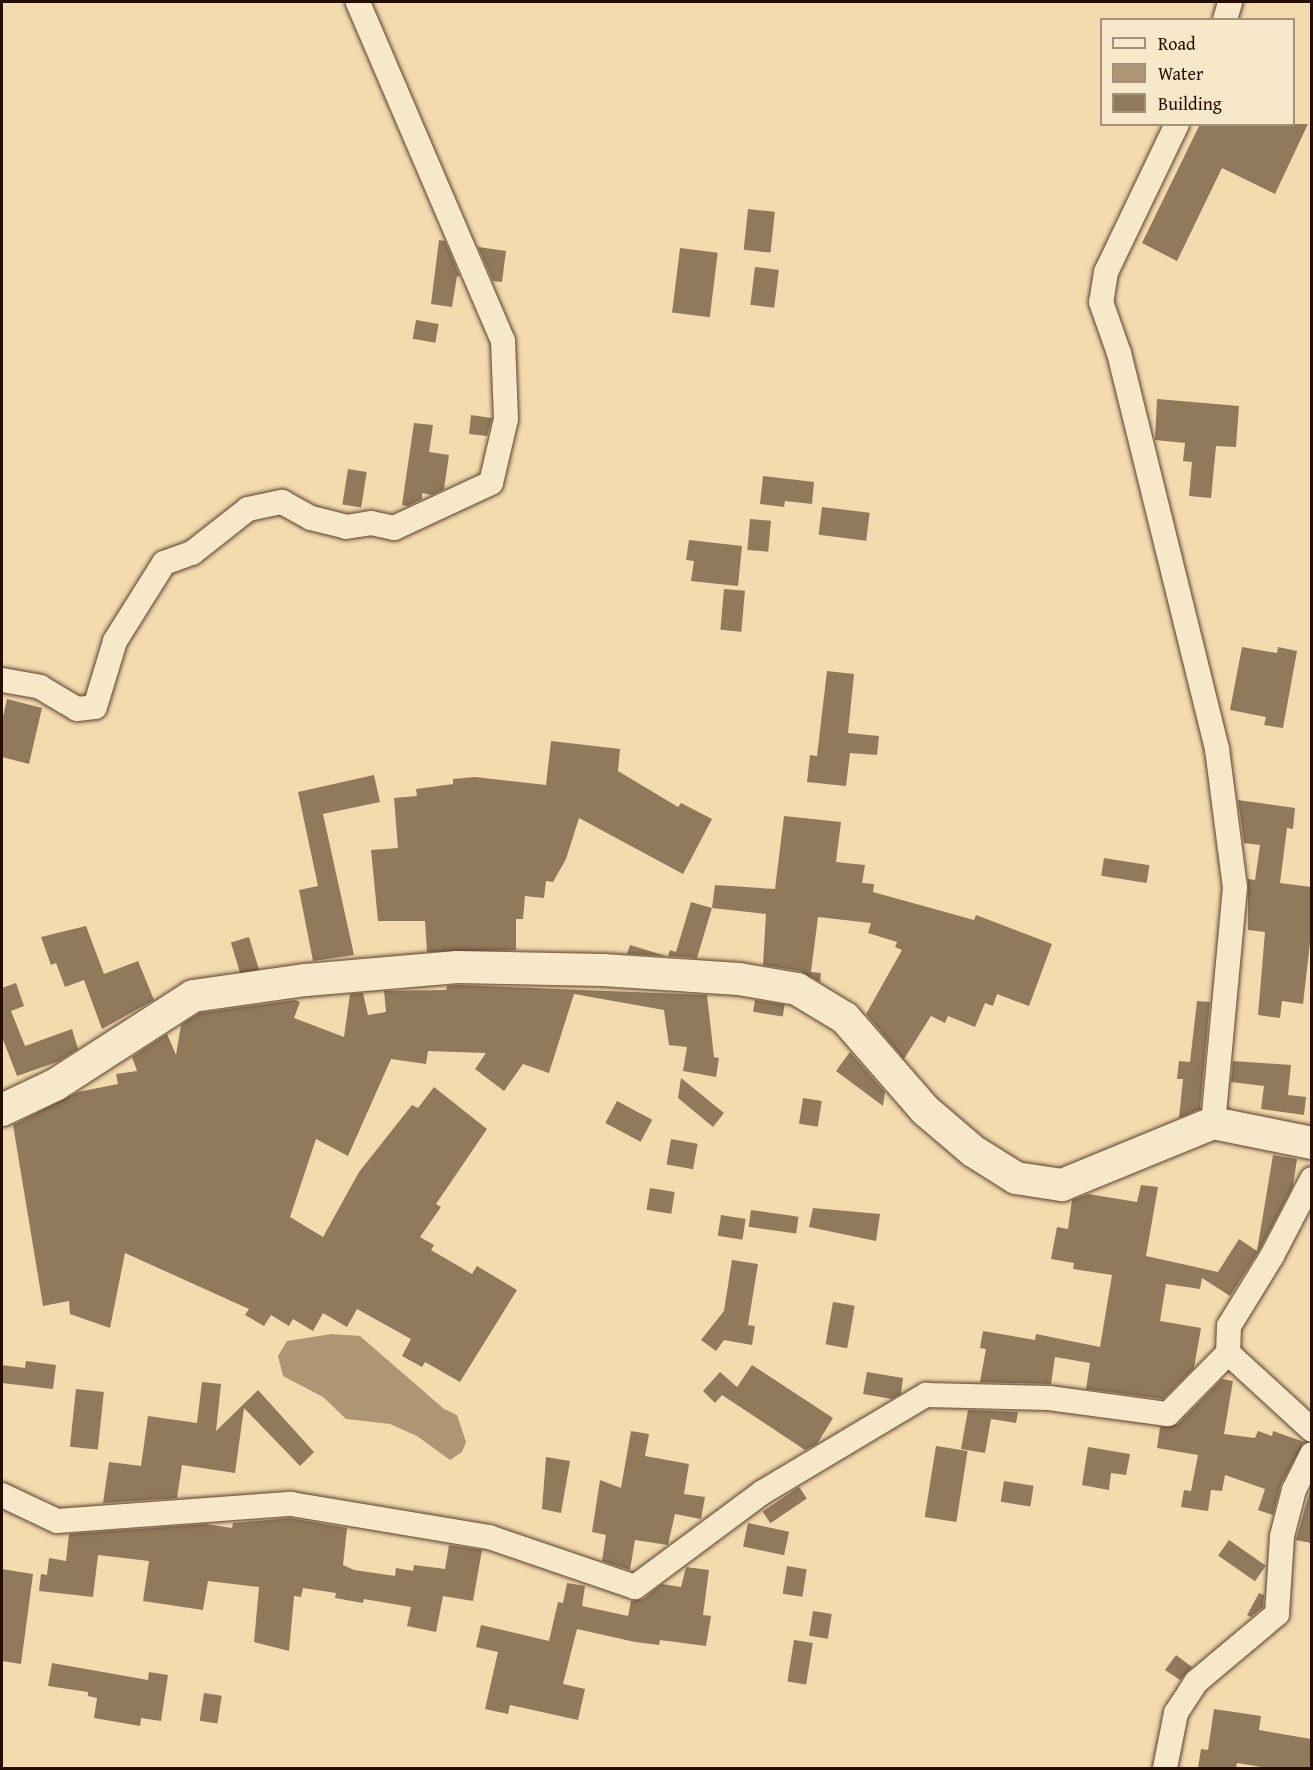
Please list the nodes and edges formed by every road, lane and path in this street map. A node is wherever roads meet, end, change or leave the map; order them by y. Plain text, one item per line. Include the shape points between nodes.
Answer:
1 (358, 2) edge
2 (1230, 2) edge
3 (1226, 18) edge
4 (1176, 126) edge
5 (2, 681) edge
6 (2, 1110) edge
7 (1213, 1124) junction
8 (1311, 1143) edge
9 (1311, 1179) edge
10 (1228, 1353) junction
11 (1311, 1430) edge
12 (1311, 1454) edge
13 (2, 1495) edge
14 (1165, 1768) edge

1 - 5 street via 503,341 506,420 491,483 394,528 371,523 346,527 311,518 282,502 248,509 192,553 164,563 115,640 95,707 76,709 40,687
2 - 3 street
4 - 7 street via 1106,272 1101,302 1125,376 1217,749 1235,887
6 - 7 street via 55,1085 193,996 306,980 457,967 603,970 739,980 796,989 845,1018 925,1110 973,1151 1016,1178 1062,1185
7 - 8 street
9 - 10 street via 1272,1256 1228,1326
10 - 11 street
10 - 13 street via 1168,1414 1049,1398 926,1395 763,1492 635,1587 489,1537 291,1504 57,1521
12 - 14 street via 1294,1490 1282,1536 1277,1614 1196,1682 1176,1713

